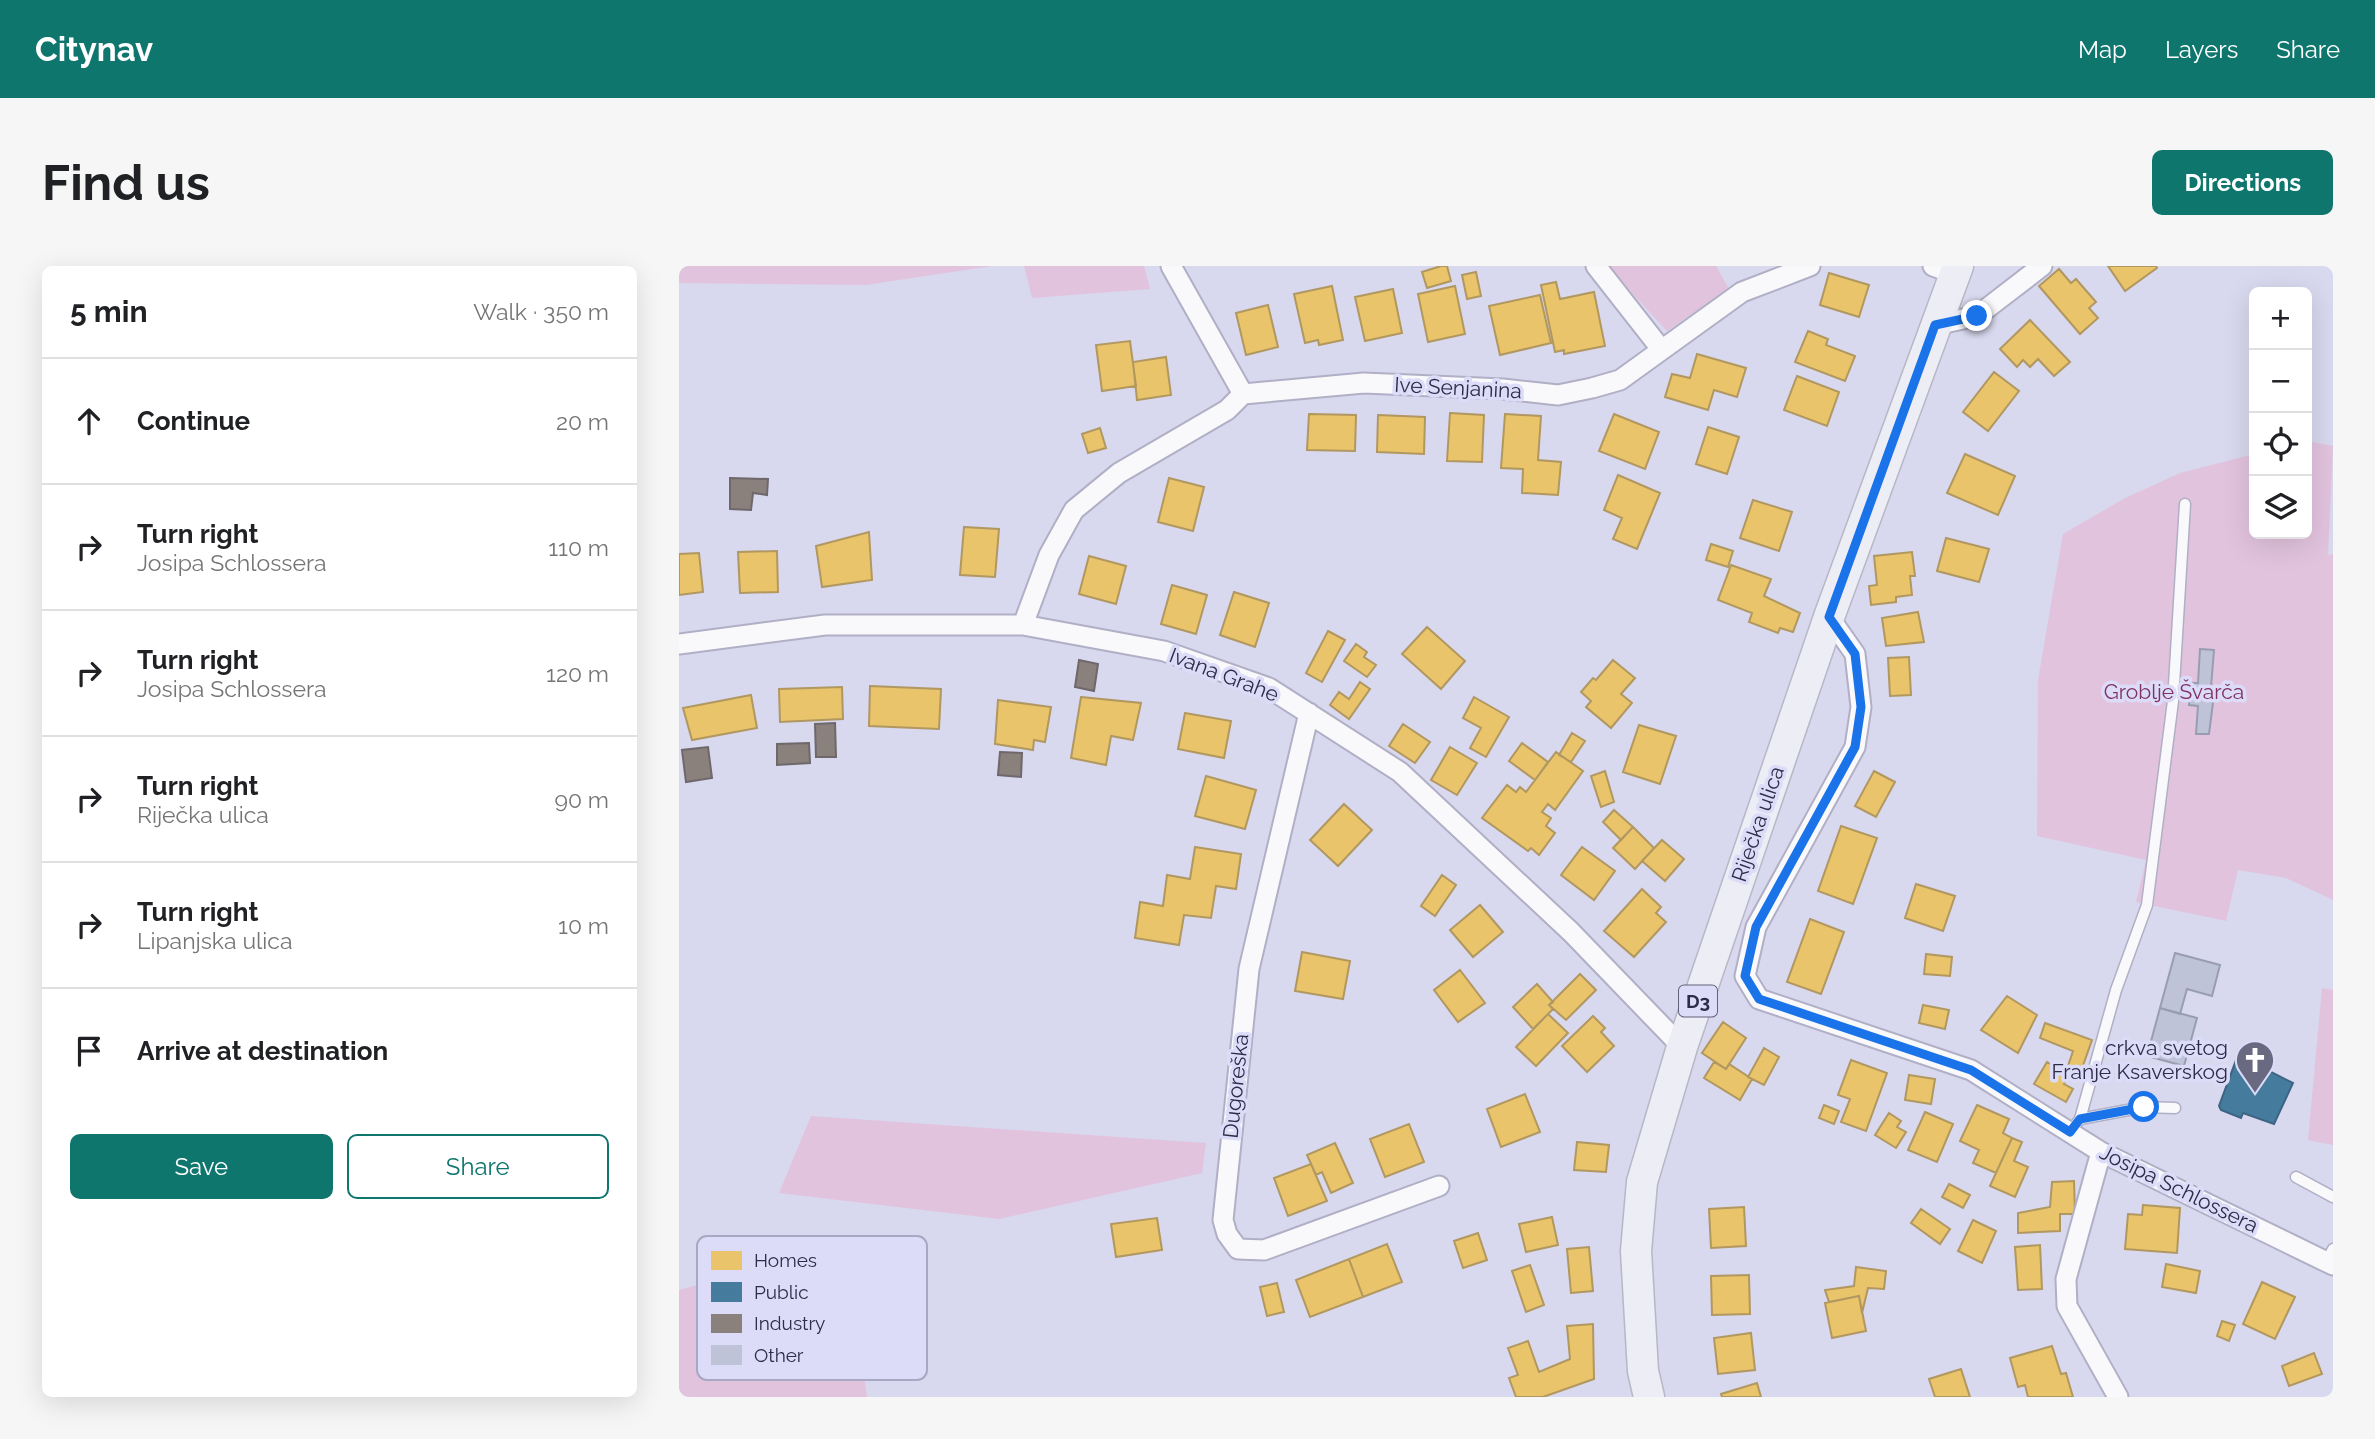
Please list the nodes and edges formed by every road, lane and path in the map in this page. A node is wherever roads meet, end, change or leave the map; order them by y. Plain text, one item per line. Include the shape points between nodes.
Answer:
1 (1171, 266) edge
2 (1596, 266) edge
3 (1810, 266) edge
4 (2042, 266) edge
5 (1949, 269) edge
6 (1935, 325) junction
7 (1661, 349) junction
8 (1243, 394) junction
9 (2185, 504) dead end
10 (1829, 617) junction
11 (1023, 625) junction
12 (679, 644) edge
13 (1308, 713) junction
14 (1682, 1047) junction
15 (2175, 1108) dead end
16 (2075, 1126) junction
17 (2101, 1152) junction
18 (2296, 1177) dead end
19 (1439, 1186) dead end
20 (2333, 1197) edge
21 (2331, 1259) edge
22 (1649, 1397) edge
23 (2118, 1397) edge

1 - 8 street
2 - 7 street
3 - 7 street, Ive Senjanina via 1742,292
4 - 6 street via 1977,316
5 - 6 main road, Riječka ulica / D3
6 - 10 main road, Riječka ulica / D3
7 - 8 street, Ive Senjanina via 1621,380 1557,395 1364,383
8 - 11 street via 1227,410 1119,473 1074,510 1049,555
9 - 16 lane via 2173,701 2147,905
10 - 14 main road, Riječka ulica / D3
10 - 16 street, Josipa Schlossera via 1855,654 1861,707 1855,747 1756,927 1745,976 1759,999 1971,1070
11 - 12 street, Ivana Grahe via 825,625
11 - 13 street, Ivana Grahe via 1164,651 1269,688
13 - 14 street, Ivana Grahe via 1400,772 1571,932
13 - 19 street, Dugoreška via 1249,969 1223,1220 1238,1249 1264,1250
14 - 22 main road, Riječka ulica / D3 via 1642,1182 1636,1251 1643,1371
15 - 16 lane via 2144,1107
16 - 17 street, Josipa Schlossera
17 - 21 street, Josipa Schlossera
17 - 23 street via 2066,1279 2067,1306
18 - 20 lane

